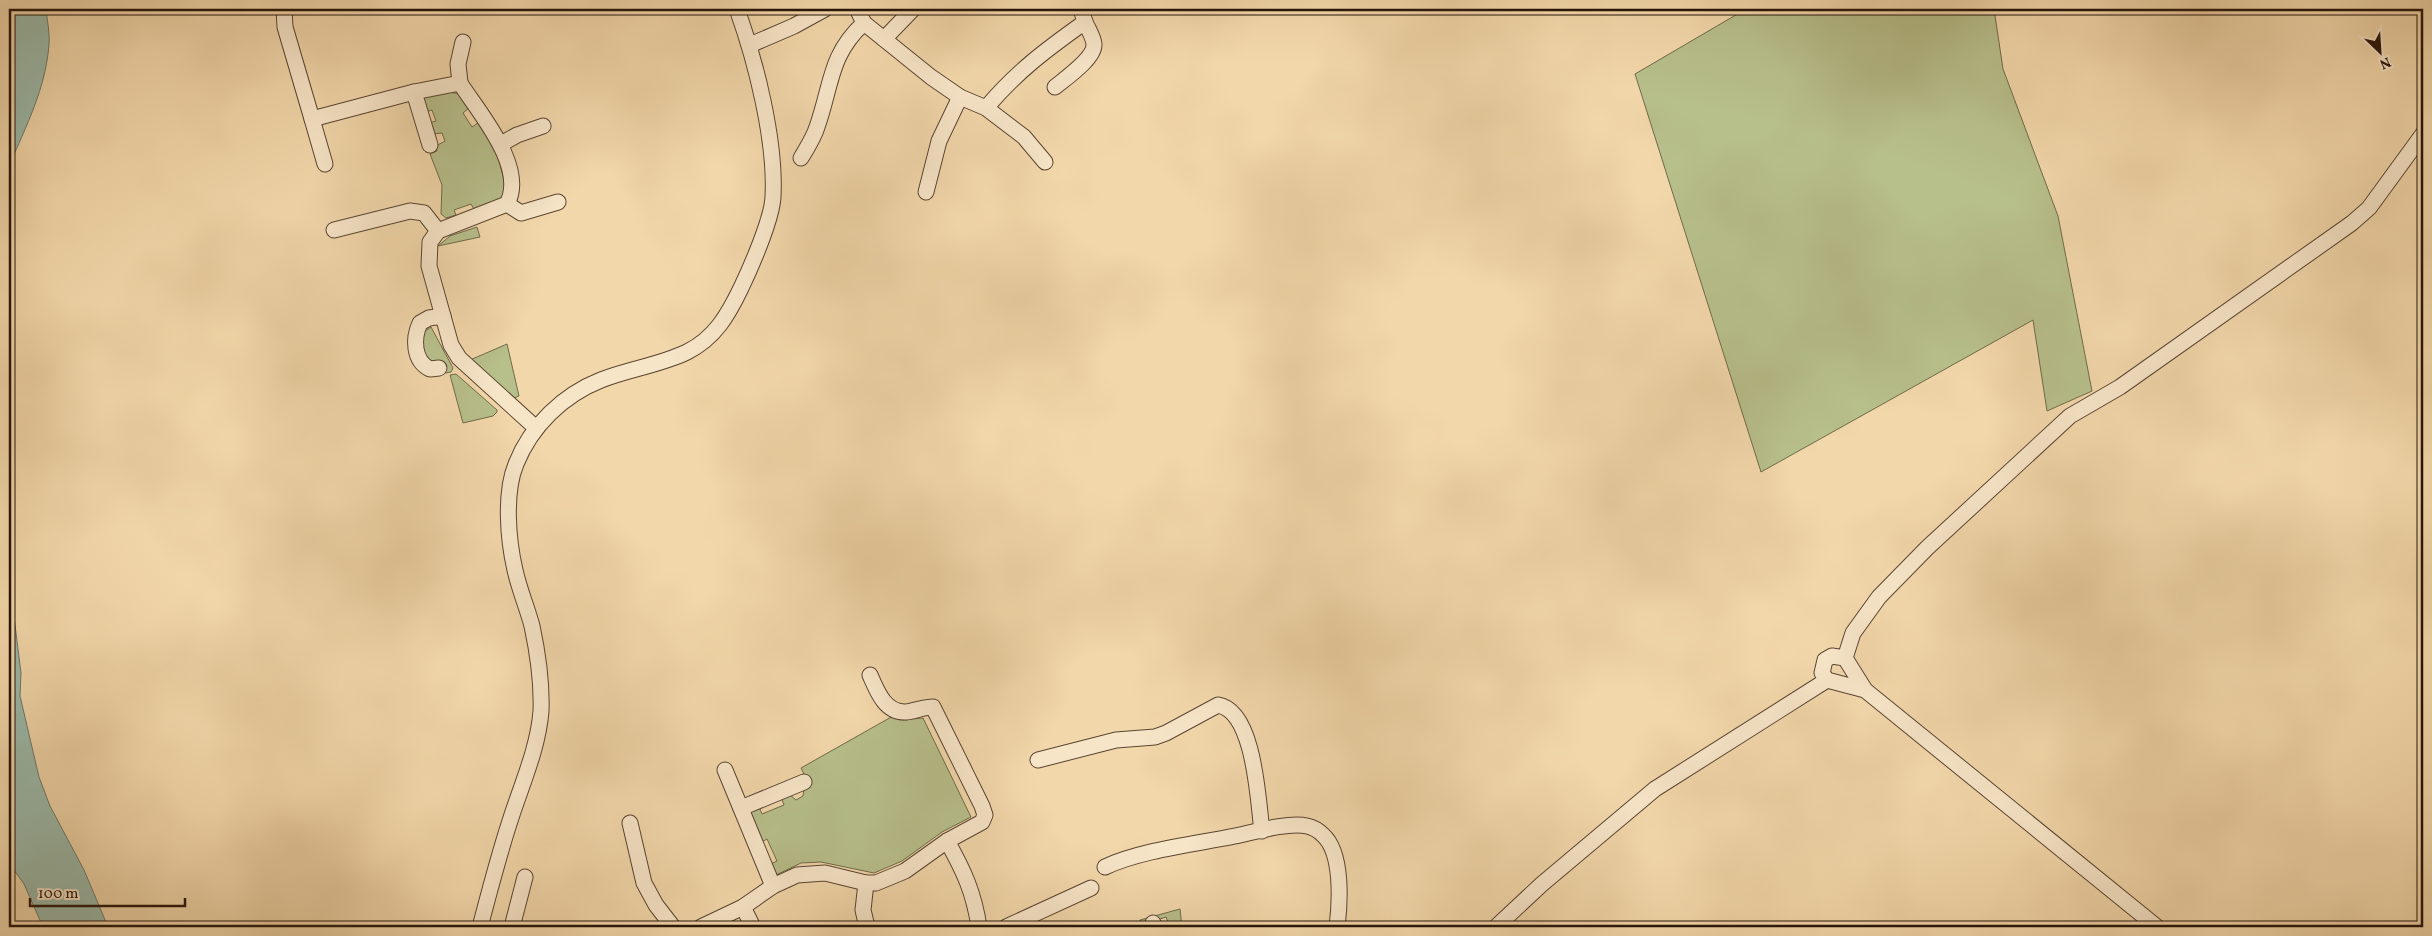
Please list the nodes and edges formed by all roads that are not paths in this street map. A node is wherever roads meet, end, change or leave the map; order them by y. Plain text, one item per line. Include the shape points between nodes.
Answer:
1 (284, 9) edge
2 (737, 9) edge
3 (825, 9) edge
4 (857, 9) edge
5 (913, 9) edge
6 (1083, 15) edge
7 (864, 22) junction
8 (884, 39) junction
9 (463, 42) dead end
10 (750, 45) junction
11 (460, 83) junction
12 (1055, 87) dead end
13 (414, 92) junction
14 (960, 97) junction
15 (986, 108) junction
16 (312, 119) junction
17 (543, 126) dead end
18 (2423, 134) edge
19 (501, 144) junction
20 (430, 145) dead end
21 (801, 158) dead end
22 (1045, 162) dead end
23 (325, 164) dead end
24 (926, 192) dead end
25 (558, 202) dead end
26 (507, 204) junction
27 (334, 230) dead end
28 (438, 231) junction
29 (443, 316) junction
30 (439, 368) dead end
31 (536, 428) junction
32 (1847, 662) junction
33 (870, 675) dead end
34 (1834, 682) junction
35 (1865, 690) junction
36 (1038, 760) dead end
37 (725, 770) dead end
38 (804, 782) dead end
39 (741, 808) junction
40 (630, 823) dead end
41 (1262, 831) junction
42 (946, 841) junction
43 (1105, 867) dead end
44 (525, 877) dead end
45 (866, 883) junction
46 (773, 886) junction
47 (1091, 888) dead end
48 (743, 907) junction
49 (480, 927) edge
50 (512, 927) edge
51 (673, 927) edge
52 (701, 927) edge
53 (753, 927) edge
54 (867, 927) edge
55 (979, 927) edge
56 (1006, 927) edge
57 (1337, 927) edge
58 (1496, 927) edge
59 (2157, 927) edge

1 - 16 street via 285,27
2 - 10 street
3 - 10 street
4 - 7 street
5 - 8 street
6 - 12 street via 1094,45 1092,51 1083,64
6 - 15 street via 1009,80
7 - 8 street
7 - 21 street via 841,49 817,128
8 - 14 street
9 - 11 street via 458,64
10 - 31 street via 772,151 773,200 759,243 727,316 701,344 582,389
11 - 13 street
11 - 19 street
13 - 16 street
13 - 20 street
14 - 15 street
14 - 24 street via 940,141
15 - 22 street via 1024,136
16 - 23 street
17 - 19 street
18 - 32 street via 2368,208 2352,223 2120,386 2070,416 2038,443 1879,597 1853,633
19 - 26 street via 510,166 512,187
25 - 26 street via 521,213
26 - 28 street
27 - 28 street via 410,211 424,213
28 - 29 street via 430,242 429,266
29 - 30 street via 429,318 420,324 415,340 421,363 430,369
29 - 31 street via 451,345 459,358
31 - 49 street via 515,465 508,511 514,570 532,626 540,673 539,725
32 - 34 street via 1847,678
32 - 34 street via 1832,656 1825,660 1822,673
32 - 35 street
33 - 42 street via 881,699 895,711 908,712 933,706 982,806 985,815 982,822
34 - 35 street
34 - 58 street via 1655,789
35 - 59 street
36 - 41 street via 1116,740 1155,737 1218,705 1224,706 1241,725 1249,743
37 - 39 street
38 - 39 street
39 - 46 street
40 - 51 street via 644,883
41 - 43 street via 1131,858
41 - 57 street via 1306,826 1325,836 1338,869
42 - 45 street via 905,871 876,883
42 - 55 street via 966,875
44 - 50 street
45 - 46 street via 824,872 797,875
45 - 54 street via 863,910
46 - 48 street
47 - 56 street
48 - 52 street
48 - 53 street

